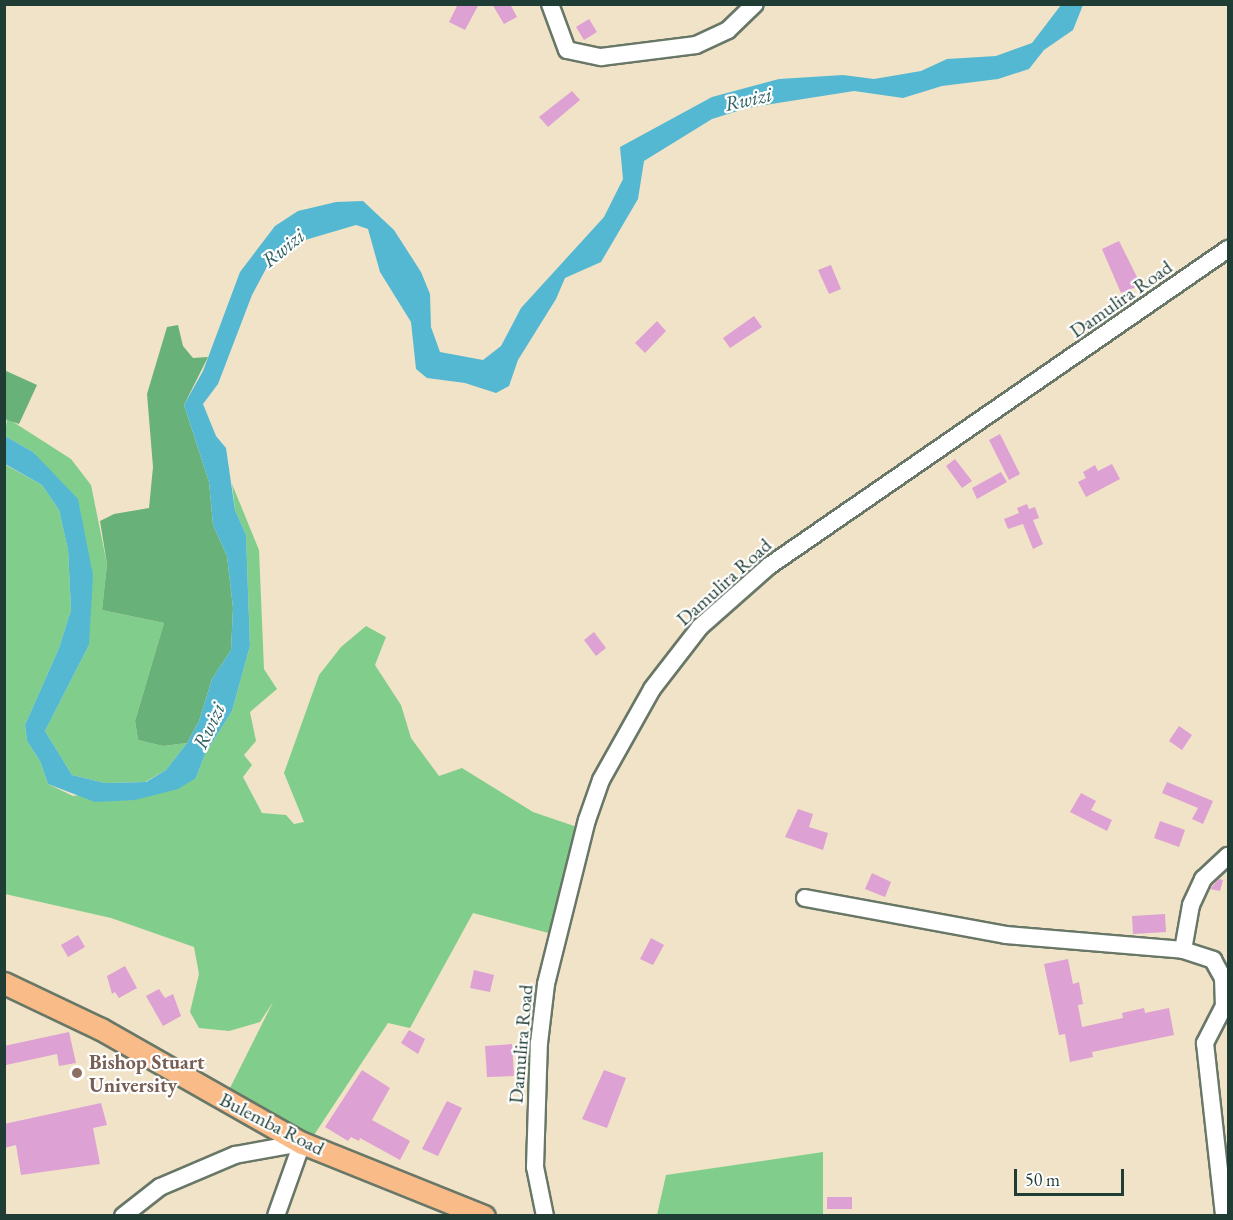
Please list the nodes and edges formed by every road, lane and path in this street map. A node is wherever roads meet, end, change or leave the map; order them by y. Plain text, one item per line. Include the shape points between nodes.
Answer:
1 (550, 4) edge
2 (755, 4) edge
3 (1228, 249) edge
4 (1228, 856) edge
5 (806, 898) dead end
6 (1183, 950) junction
7 (4, 983) edge
8 (302, 1143) junction
9 (123, 1215) edge
10 (276, 1215) edge
11 (484, 1215) edge
12 (545, 1215) edge
13 (1224, 1215) edge

1 - 2 street via 567,50 601,57 696,45 728,30
3 - 12 street, Damulira Road via 769,566 700,627 652,689 601,780 587,820 546,984 538,1043 535,1167
4 - 6 street via 1199,888 1191,905
5 - 6 street via 1016,937
6 - 13 street via 1213,960 1225,987 1224,1006 1205,1043
7 - 8 main road, Bulemba Road via 101,1029
8 - 9 street via 235,1155 160,1187
8 - 10 street
8 - 11 main road, Bulemba Road

